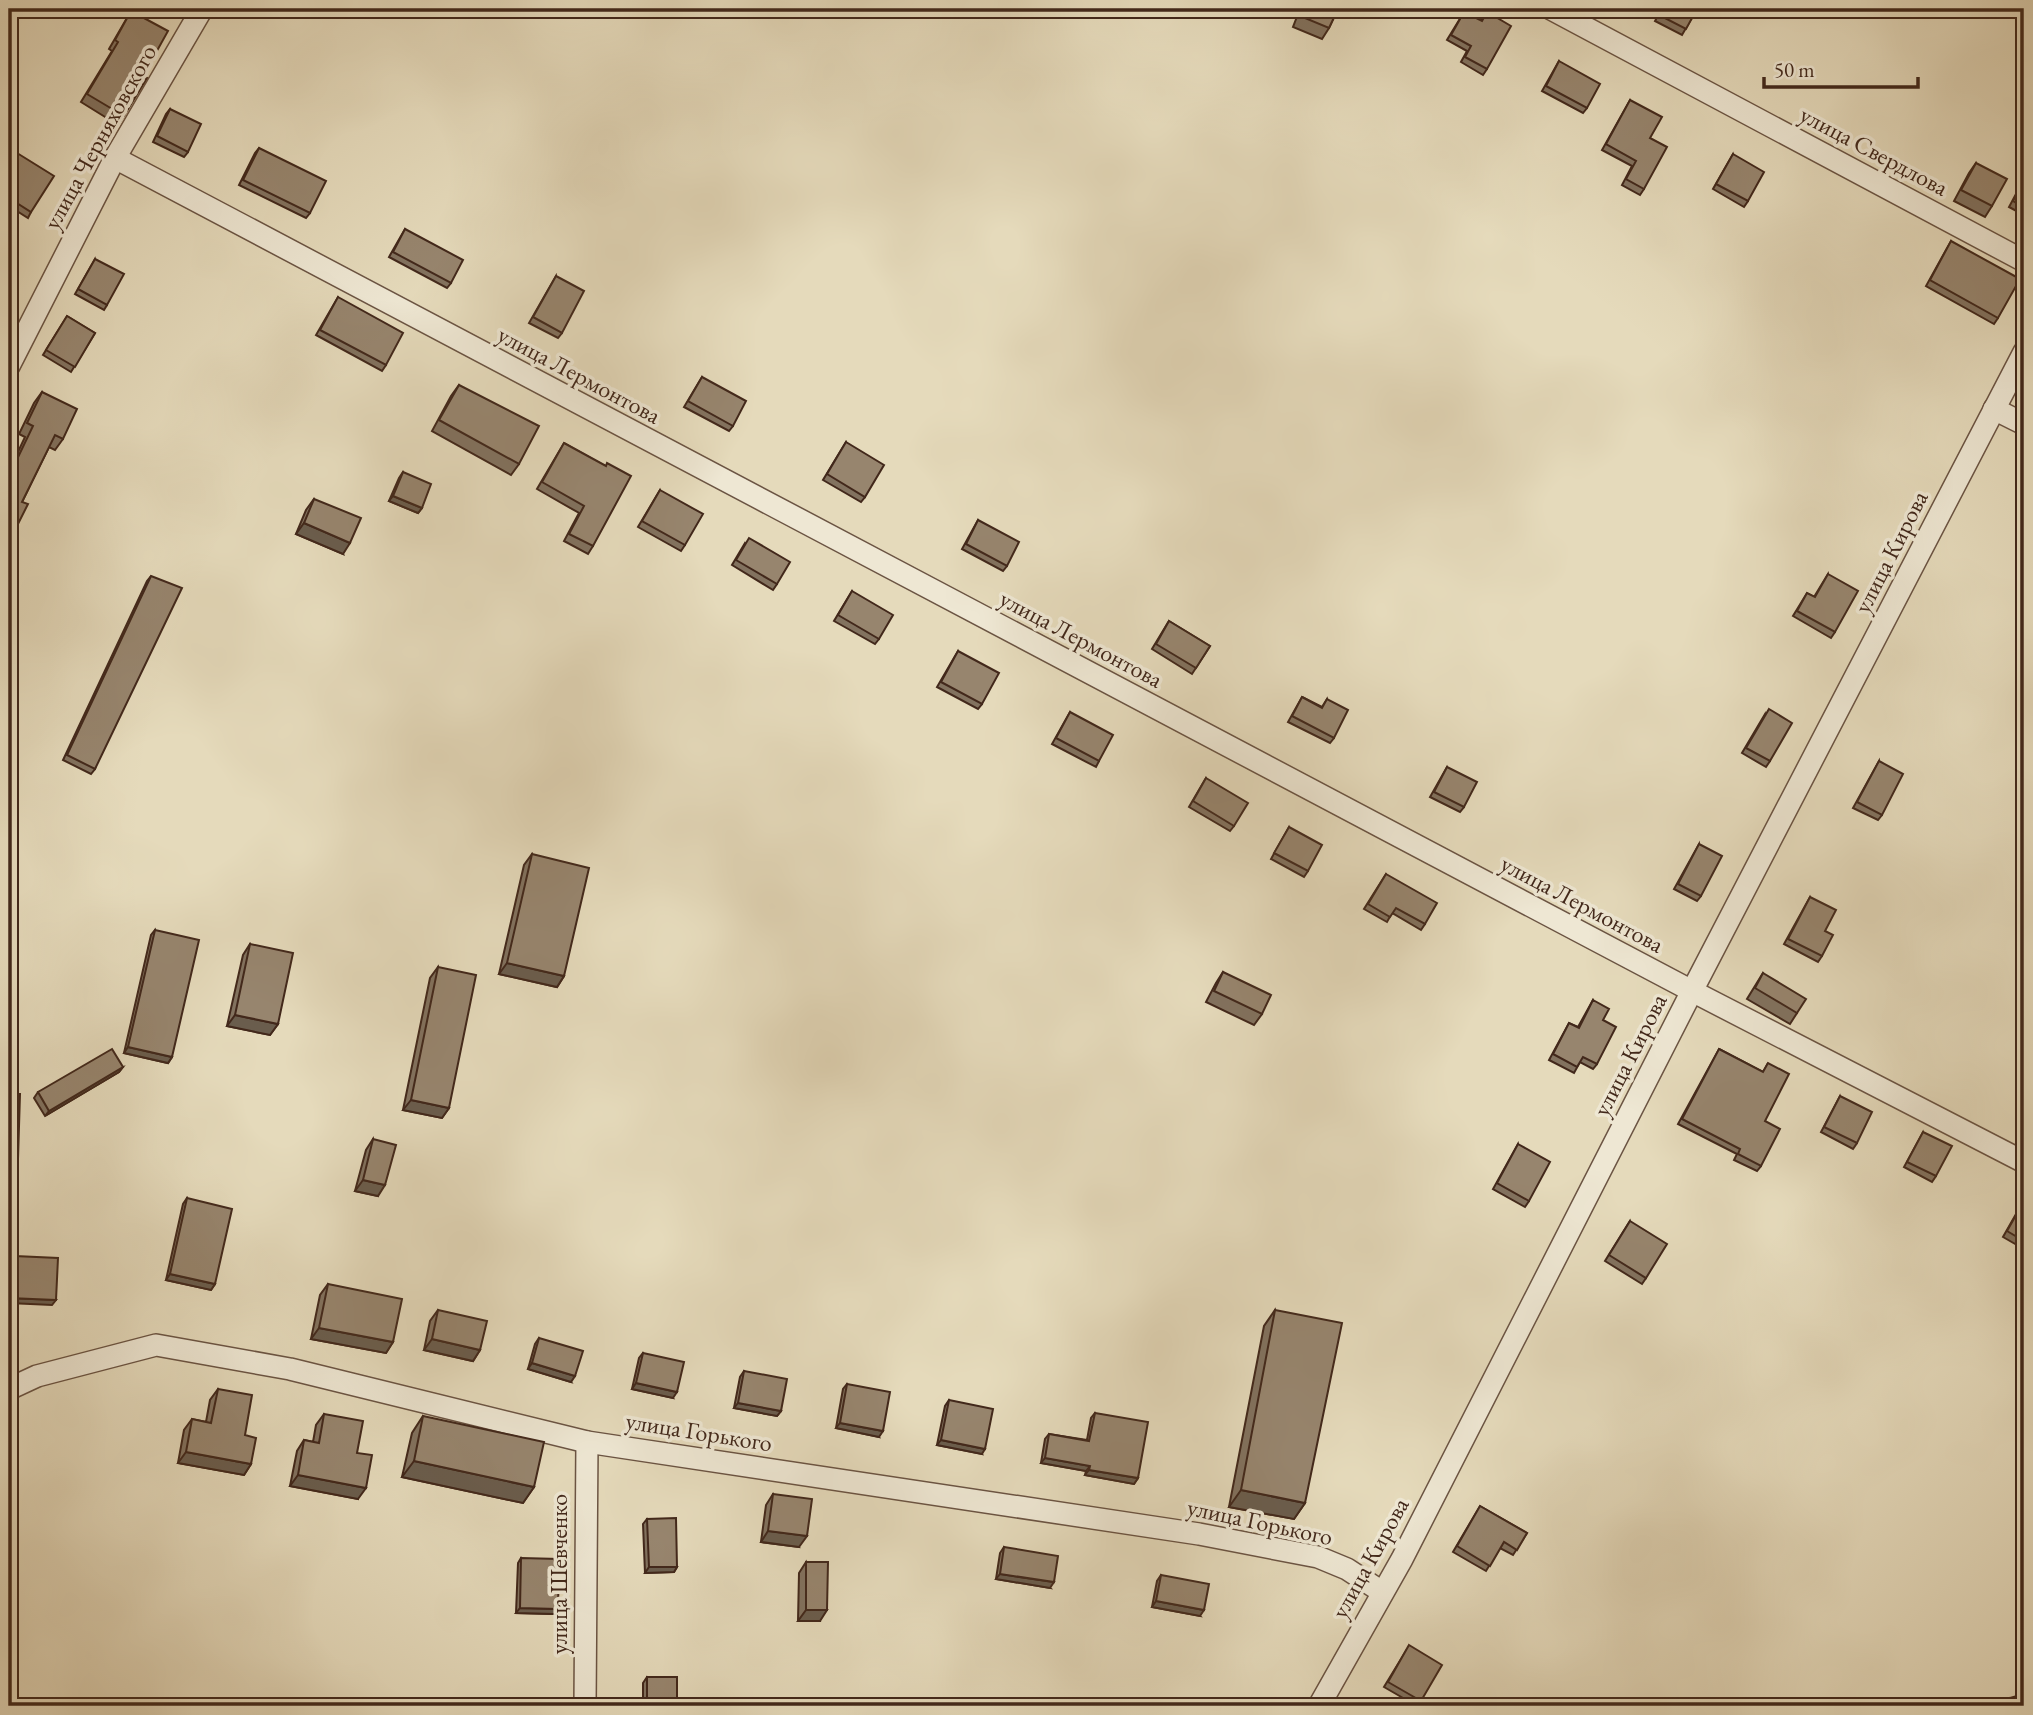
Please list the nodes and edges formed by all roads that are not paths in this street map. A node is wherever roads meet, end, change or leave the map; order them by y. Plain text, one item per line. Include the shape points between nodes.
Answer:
1 (202, 9) edge
2 (1551, 9) edge
3 (115, 158) junction
4 (2024, 261) edge
5 (2024, 352) edge
6 (9, 366) edge
7 (1994, 409) junction
8 (2024, 424) edge
9 (1692, 992) junction
10 (2024, 1163) edge
11 (9, 1389) edge
12 (587, 1442) junction
13 (1382, 1592) junction
14 (585, 1706) edge
15 (1319, 1706) edge

1 - 3 street, улица Черняховского
2 - 4 street, улица Свердлова
3 - 6 street, улица Черняховского
3 - 9 street, улица Лермонтова
5 - 7 street, улица Кирова
7 - 8 street
7 - 9 street, улица Кирова
9 - 10 street, улица Лермонтова
9 - 13 street, улица Кирова
11 - 12 street, улица Горького via 37,1376 156,1345 290,1369
12 - 13 street, улица Горького via 1212,1537 1318,1557
12 - 14 street, улица Шевченко
13 - 15 street, улица Кирова

